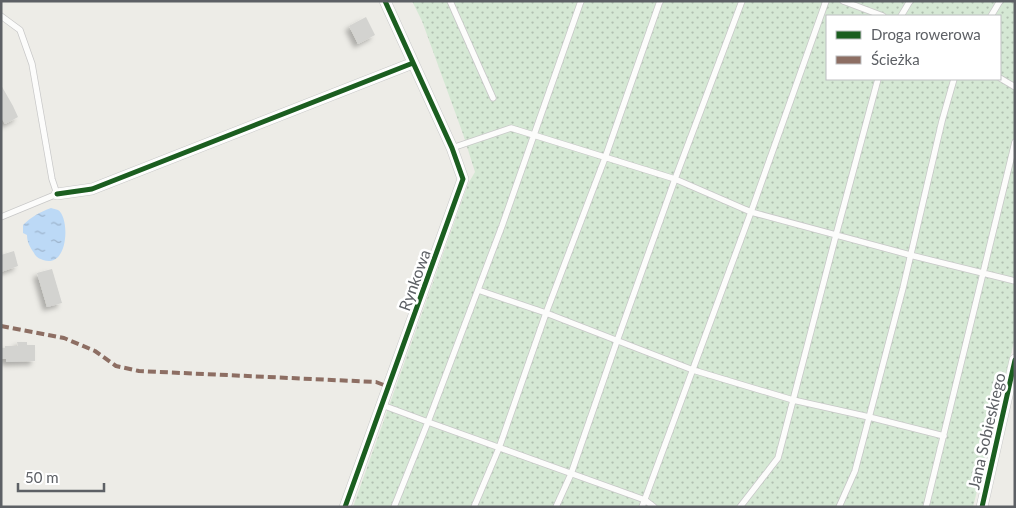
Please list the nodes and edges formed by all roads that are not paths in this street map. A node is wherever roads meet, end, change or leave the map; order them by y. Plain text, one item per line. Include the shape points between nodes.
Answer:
1 (385, 1) edge
2 (450, 1) edge
3 (581, 1) edge
4 (660, 1) edge
5 (742, 1) edge
6 (826, 1) edge
7 (844, 1) edge
8 (910, 1) edge
9 (1000, 1) edge
10 (879, 15) edge
11 (902, 15) edge
12 (992, 15) edge
13 (1, 16) edge
14 (413, 63) junction
15 (1001, 79) edge
16 (878, 80) edge
17 (954, 80) edge
18 (1015, 87) edge
19 (493, 98) dead end
20 (534, 135) junction
21 (1015, 142) edge
22 (452, 148) junction
23 (606, 158) junction
24 (675, 179) junction
25 (57, 194) junction
26 (750, 212) junction
27 (1, 217) edge
28 (836, 235) junction
29 (910, 255) junction
30 (982, 273) junction
31 (1015, 281) edge
32 (478, 290) junction
33 (546, 313) junction
34 (617, 341) junction
35 (1015, 360) edge
36 (693, 370) junction
37 (793, 400) junction
38 (382, 405) junction
39 (869, 417) junction
40 (428, 422) junction
41 (944, 436) junction
42 (499, 448) junction
43 (571, 474) junction
44 (645, 500) junction
45 (345, 507) edge
46 (394, 507) edge
47 (474, 507) edge
48 (556, 507) edge
49 (642, 507) edge
50 (654, 507) edge
51 (740, 507) edge
52 (839, 507) edge
53 (926, 507) edge
54 (982, 507) edge

1 - 14 street, Rynkowa
2 - 19 lane
3 - 20 lane
4 - 23 lane
5 - 24 lane
6 - 26 lane
7 - 10 lane
8 - 11 lane
9 - 12 lane
13 - 25 lane via 20,30 32,64
14 - 22 street, Rynkowa
14 - 25 street via 92,188
15 - 18 lane
16 - 28 lane
17 - 29 lane
20 - 22 lane via 511,128
20 - 23 lane
20 - 32 lane
21 - 30 lane
22 - 38 street, Rynkowa via 463,180
23 - 24 lane
23 - 33 lane
24 - 26 lane
24 - 34 lane
25 - 27 lane
26 - 28 lane
26 - 36 lane
28 - 29 lane
28 - 37 lane
29 - 30 lane
29 - 39 lane
30 - 31 lane
30 - 41 lane
32 - 33 lane
32 - 40 lane
33 - 34 lane
33 - 42 lane
34 - 36 lane
34 - 43 lane
35 - 54 street, Jana Sobieskiego
36 - 37 lane
36 - 44 lane
37 - 39 lane
37 - 51 lane via 778,458
38 - 40 lane
38 - 45 street, Rynkowa
39 - 41 lane
39 - 52 lane via 855,471
40 - 42 lane
40 - 46 lane
41 - 53 lane
42 - 43 lane
42 - 47 lane
43 - 44 lane
43 - 48 lane
44 - 49 lane
44 - 50 lane

